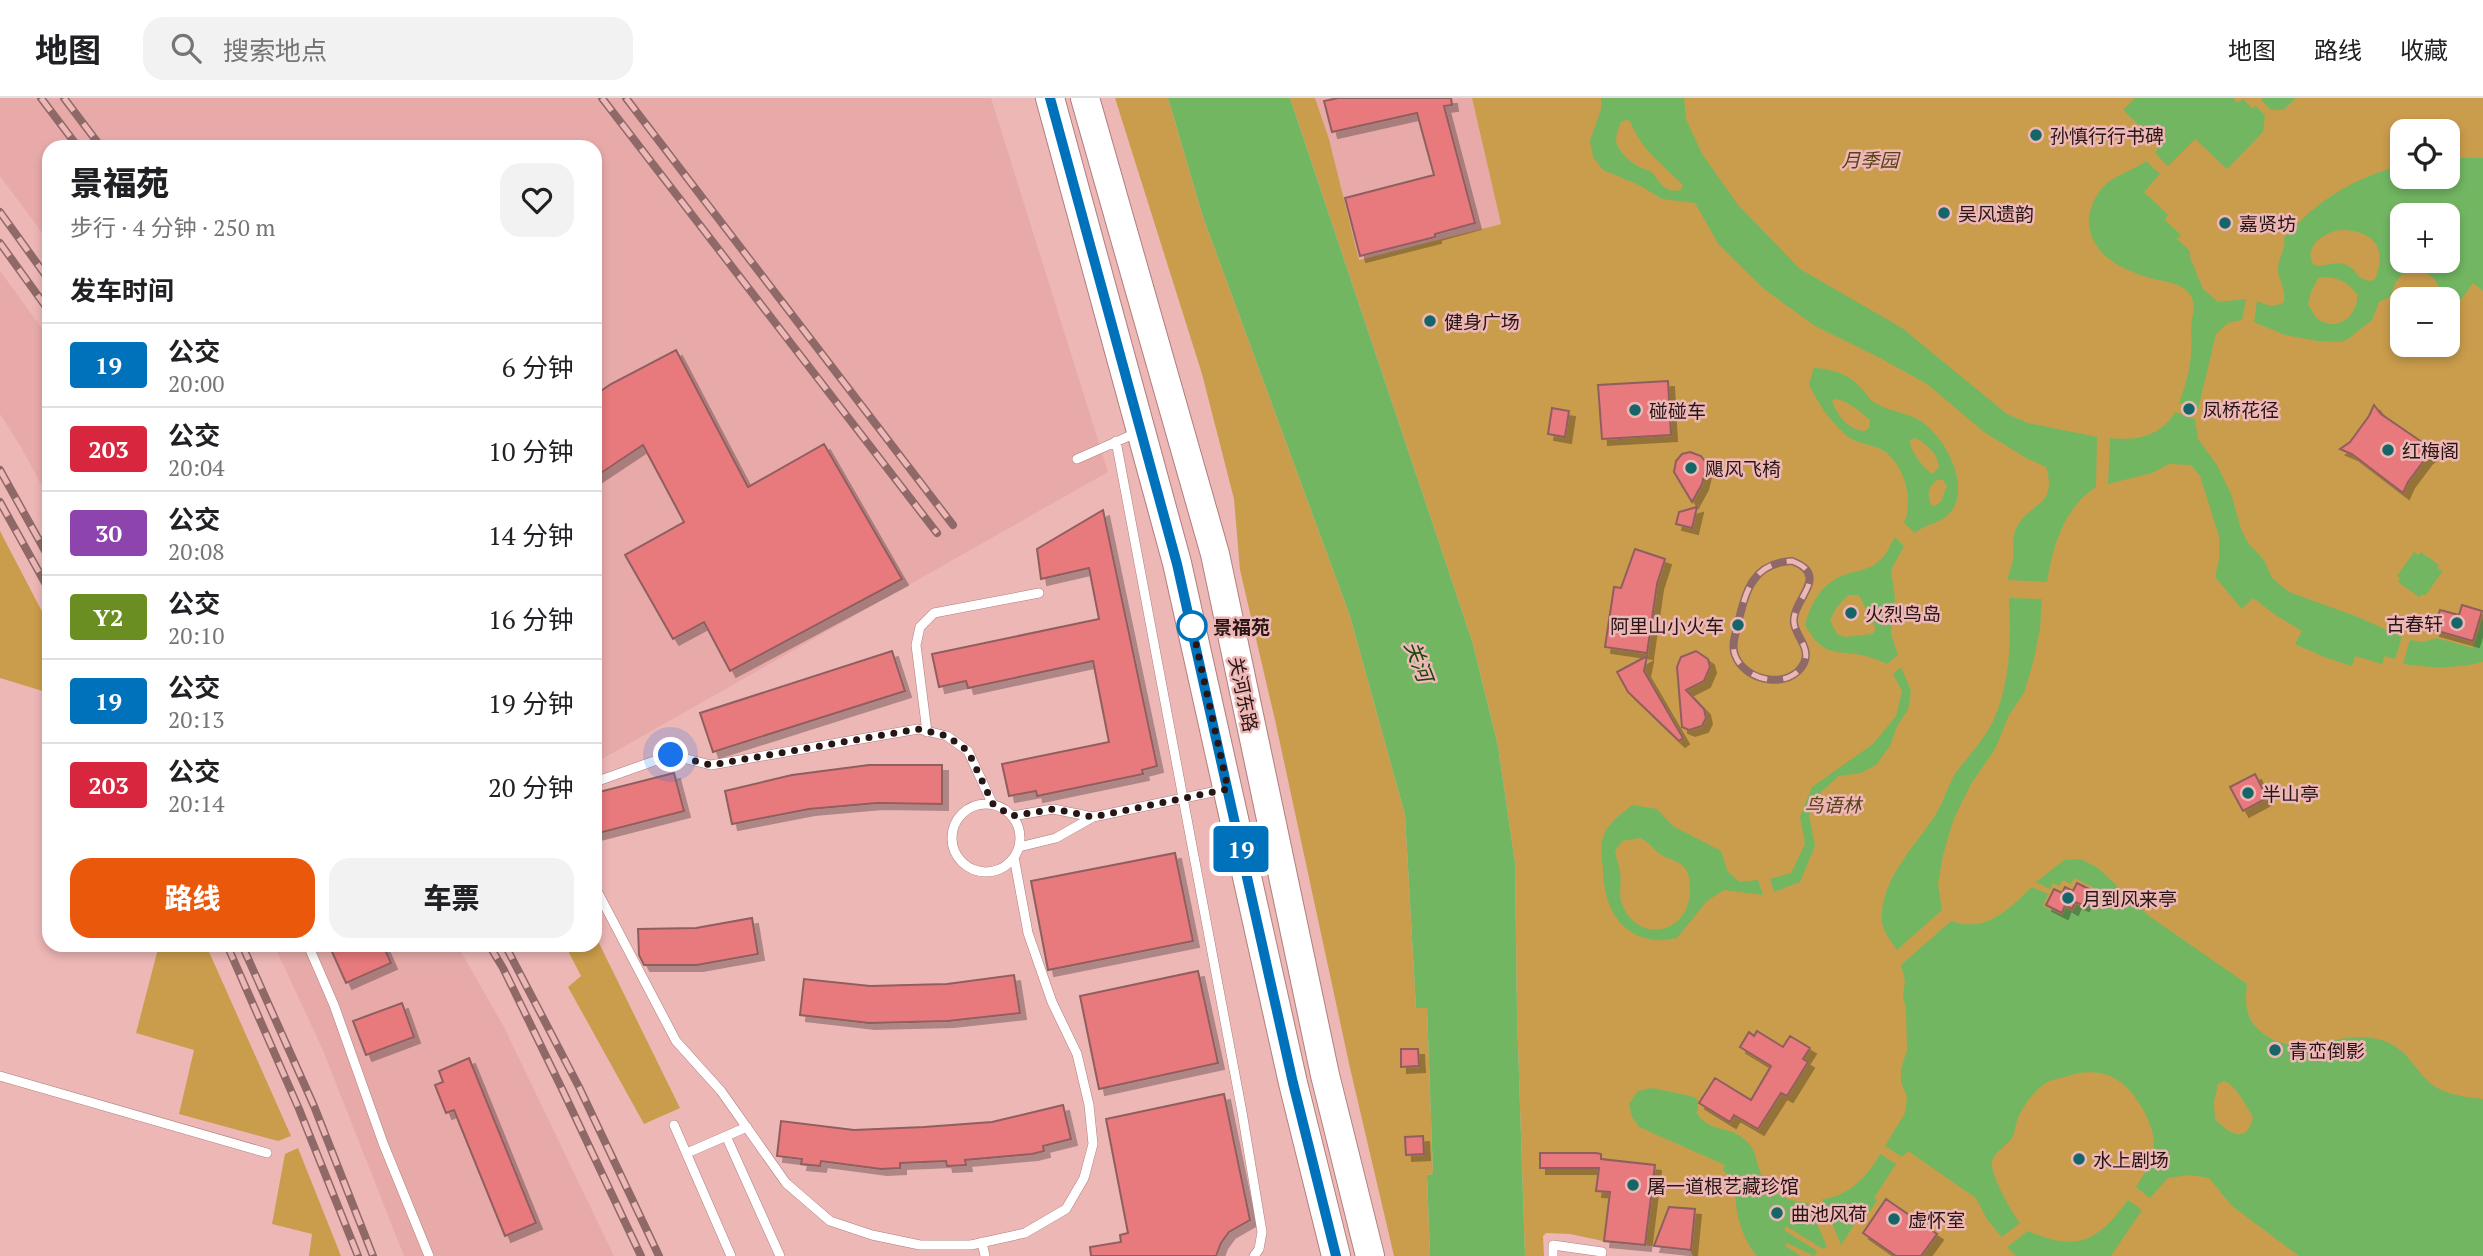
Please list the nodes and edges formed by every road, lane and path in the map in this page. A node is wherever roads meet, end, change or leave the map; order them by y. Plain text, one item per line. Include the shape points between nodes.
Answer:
1 (1050, 98) edge
2 (1085, 98) edge
3 (1129, 436) junction
4 (1077, 459) dead end
5 (1039, 593) dead end
6 (928, 732) junction
7 (602, 780) edge
8 (1228, 789) junction
9 (1182, 798) junction
10 (993, 804) junction
11 (1012, 816) junction
12 (1093, 817) junction
13 (1019, 847) junction
14 (1014, 857) junction
15 (602, 900) edge
16 (311, 952) edge
17 (0, 1076) edge
18 (674, 1125) dead end
19 (747, 1127) junction
20 (726, 1136) junction
21 (267, 1153) dead end
22 (687, 1153) junction
23 (982, 1242) junction
24 (429, 1256) edge
25 (731, 1256) edge
26 (779, 1256) edge
27 (985, 1256) edge
28 (1254, 1256) edge
29 (1336, 1256) edge
30 (1370, 1256) edge
31 (1553, 1256) edge
32 (1601, 1256) edge

1 - 3 main road, 关河东路
2 - 30 main road, 关河东路 via 1214,554 1325,1075
3 - 4 lane
3 - 8 main road, 关河东路 via 1180,576
3 - 9 lane
5 - 6 lane via 934,613 920,628 916,645
6 - 7 lane via 918,729 711,765 671,755
6 - 10 lane via 947,736 968,751
8 - 9 lane
8 - 29 main road, 关河东路
9 - 12 lane
9 - 28 lane via 1262,1232
10 - 11 lane
10 - 14 lane via 970,807 961,814 951,836 953,847 958,858 976,871 997,870
11 - 12 lane via 1054,809
11 - 13 lane
12 - 13 lane via 1056,838
13 - 14 lane
14 - 23 lane via 1028,933 1052,1002 1077,1054 1093,1144 1084,1178 1066,1209 1025,1233
15 - 19 lane via 676,1041
16 - 24 lane
17 - 21 lane
18 - 22 lane
19 - 20 lane
19 - 23 lane via 786,1182 830,1221 920,1245
20 - 22 lane
20 - 26 lane
22 - 25 lane
23 - 27 lane
31 - 32 lane via 1553,1245 1602,1252

